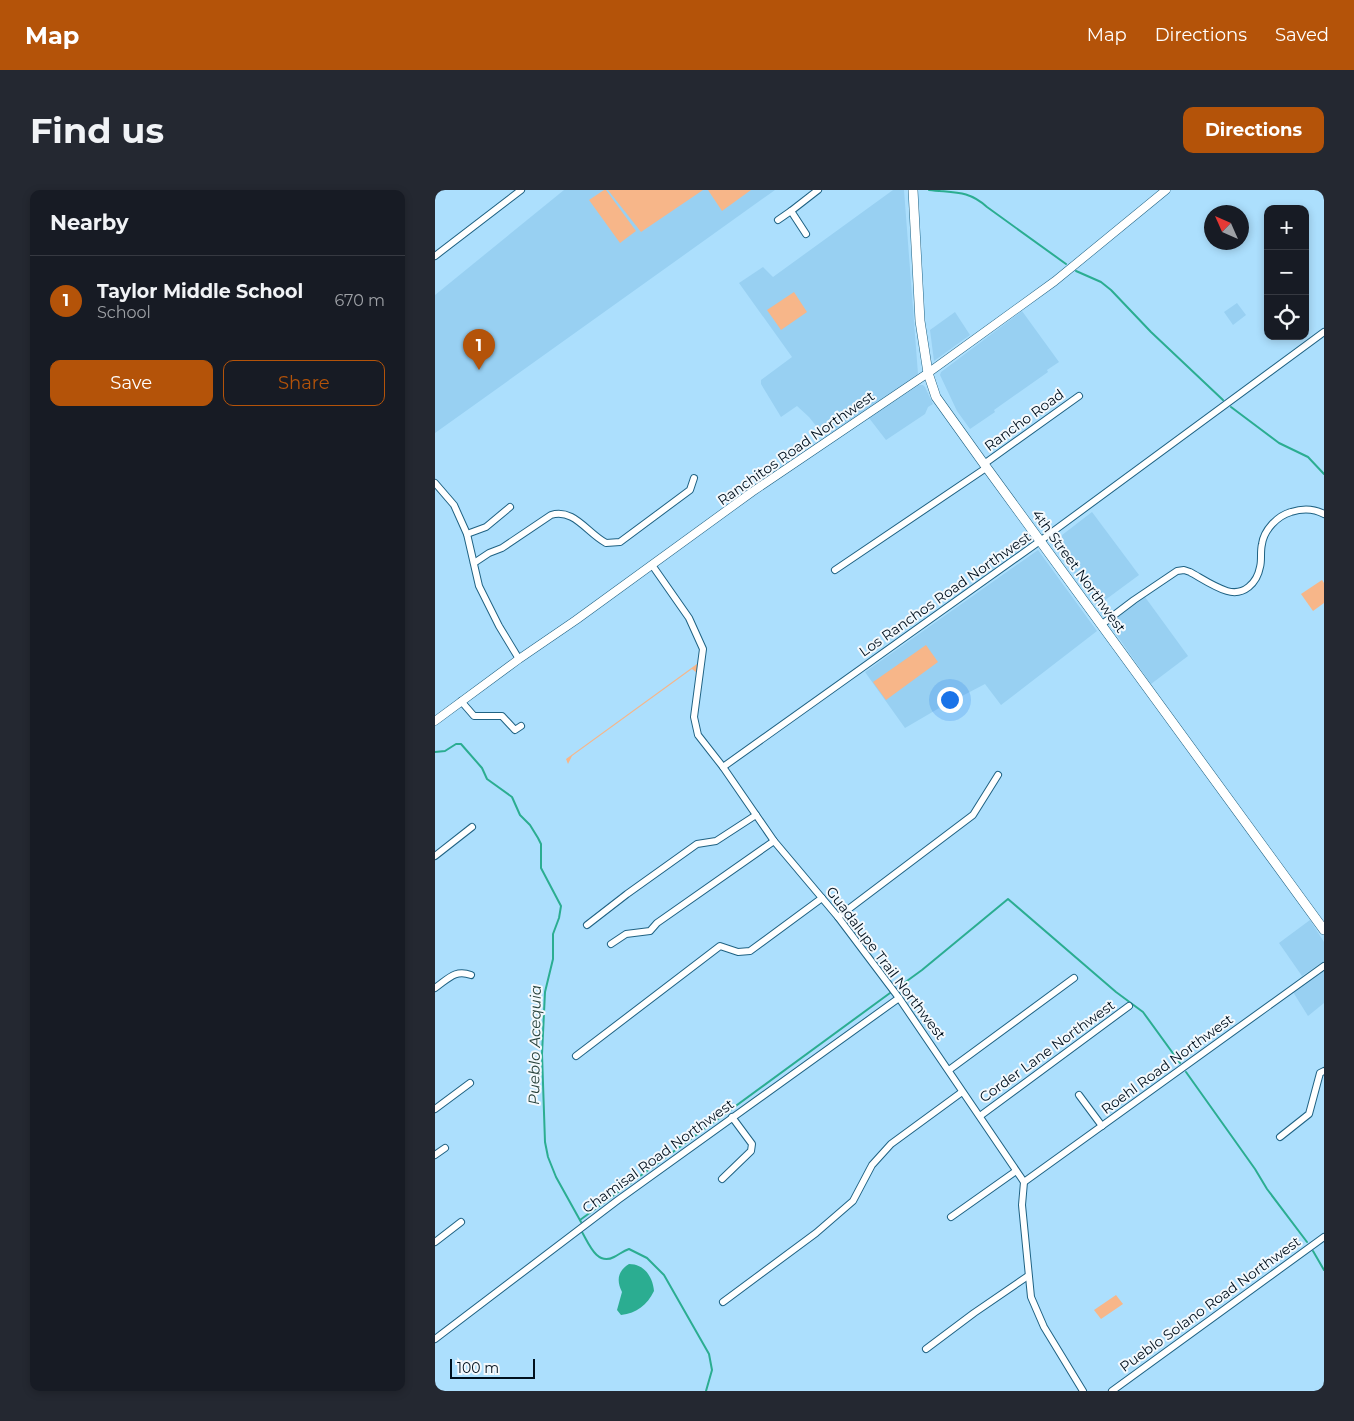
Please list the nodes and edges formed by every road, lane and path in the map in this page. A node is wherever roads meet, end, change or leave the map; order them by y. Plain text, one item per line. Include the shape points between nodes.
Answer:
1 (521, 190) edge
2 (818, 190) edge
3 (1167, 190) edge
4 (914, 192) edge
5 (791, 211) junction
6 (779, 220) dead end
7 (806, 234) dead end
8 (435, 256) edge
9 (1324, 332) edge
10 (928, 373) junction
11 (1079, 396) dead end
12 (985, 466) junction
13 (694, 478) dead end
14 (435, 483) edge
15 (510, 507) dead end
16 (1324, 514) edge
17 (467, 534) junction
18 (1040, 541) junction
19 (474, 563) junction
20 (653, 565) junction
21 (835, 570) dead end
22 (1101, 625) junction
23 (519, 659) junction
24 (461, 702) junction
25 (435, 721) edge
26 (521, 726) dead end
27 (723, 767) junction
28 (998, 776) dead end
29 (756, 815) junction
30 (472, 827) dead end
31 (775, 841) junction
32 (435, 856) edge
33 (822, 898) junction
34 (837, 917) junction
35 (587, 925) dead end
36 (1324, 930) edge
37 (611, 944) dead end
38 (1324, 966) edge
39 (471, 975) dead end
40 (1074, 978) dead end
41 (435, 988) edge
42 (899, 998) junction
43 (1129, 1006) dead end
44 (576, 1056) dead end
45 (949, 1070) junction
46 (1324, 1071) edge
47 (470, 1084) dead end
48 (962, 1092) junction
49 (1079, 1095) dead end
50 (435, 1109) edge
51 (980, 1116) junction
52 (732, 1117) junction
53 (1102, 1126) junction
54 (1280, 1137) dead end
55 (445, 1148) dead end
56 (435, 1155) edge
57 (1016, 1171) junction
58 (722, 1179) dead end
59 (1024, 1182) junction
60 (951, 1217) dead end
61 (461, 1222) dead end
62 (1324, 1237) edge
63 (435, 1242) edge
64 (1028, 1276) junction
65 (723, 1302) dead end
66 (435, 1339) edge
67 (926, 1349) dead end
68 (1083, 1391) edge
69 (1112, 1391) edge

1 - 8 street
2 - 5 street
3 - 10 street, Ranchitos Road Northwest via 1046,287
4 - 10 main road, 4th Street Northwest via 920,321
5 - 6 street
5 - 7 street
9 - 18 street, Los Ranchos Road Northwest
10 - 12 main road, 4th Street Northwest via 936,397
10 - 20 street, Ranchitos Road Northwest via 752,492
11 - 12 street, Rancho Road
12 - 18 main road, 4th Street Northwest
12 - 21 street, Rancho Road
13 - 19 street via 690,490 620,542 606,543 571,516 559,512
14 - 17 street via 454,505
15 - 17 street via 485,527
16 - 22 street via 1315,509 1298,510 1275,521 1262,543 1256,579 1243,590 1227,591 1190,572 1177,571
17 - 19 street
18 - 22 main road, 4th Street Northwest
18 - 27 street, Los Ranchos Road Northwest
19 - 23 street via 479,586
20 - 23 street, Ranchitos Road Northwest
20 - 27 street, Guadalupe Trail Northwest via 689,618 703,648 694,717 698,736
22 - 36 main road, 4th Street Northwest
23 - 24 street, Ranchitos Road Northwest
24 - 25 street, Ranchitos Road Northwest
24 - 26 street via 474,716 502,716 515,730
27 - 29 street, Guadalupe Trail Northwest
28 - 34 street via 973,815
29 - 31 street, Guadalupe Trail Northwest
29 - 35 street via 716,841 697,844
30 - 32 street
31 - 33 street, Guadalupe Trail Northwest
31 - 37 street via 650,931 626,934
33 - 34 street, Guadalupe Trail Northwest
33 - 44 street via 750,951 738,952 720,946
34 - 42 street, Guadalupe Trail Northwest
38 - 53 street, Roehl Road Northwest
39 - 41 street via 457,972
40 - 45 street
42 - 45 street, Guadalupe Trail Northwest
42 - 52 street, Chamisal Road Northwest
43 - 51 street, Corder Lane Northwest
45 - 48 street, Guadalupe Trail Northwest
46 - 54 street via 1320,1074 1309,1114
47 - 50 street
48 - 51 street, Guadalupe Trail Northwest
48 - 65 street via 891,1144 872,1165 853,1201
49 - 53 street
51 - 57 street, Guadalupe Trail Northwest
52 - 58 street via 752,1144 751,1151
52 - 66 street, Chamisal Road Northwest
53 - 59 street, Roehl Road Northwest
55 - 56 street
57 - 59 street, Guadalupe Trail Northwest
57 - 60 street
59 - 64 street via 1022,1205
61 - 63 street
62 - 69 street, Pueblo Solano Road Northwest
64 - 67 street
64 - 68 street via 1031,1297 1044,1327

